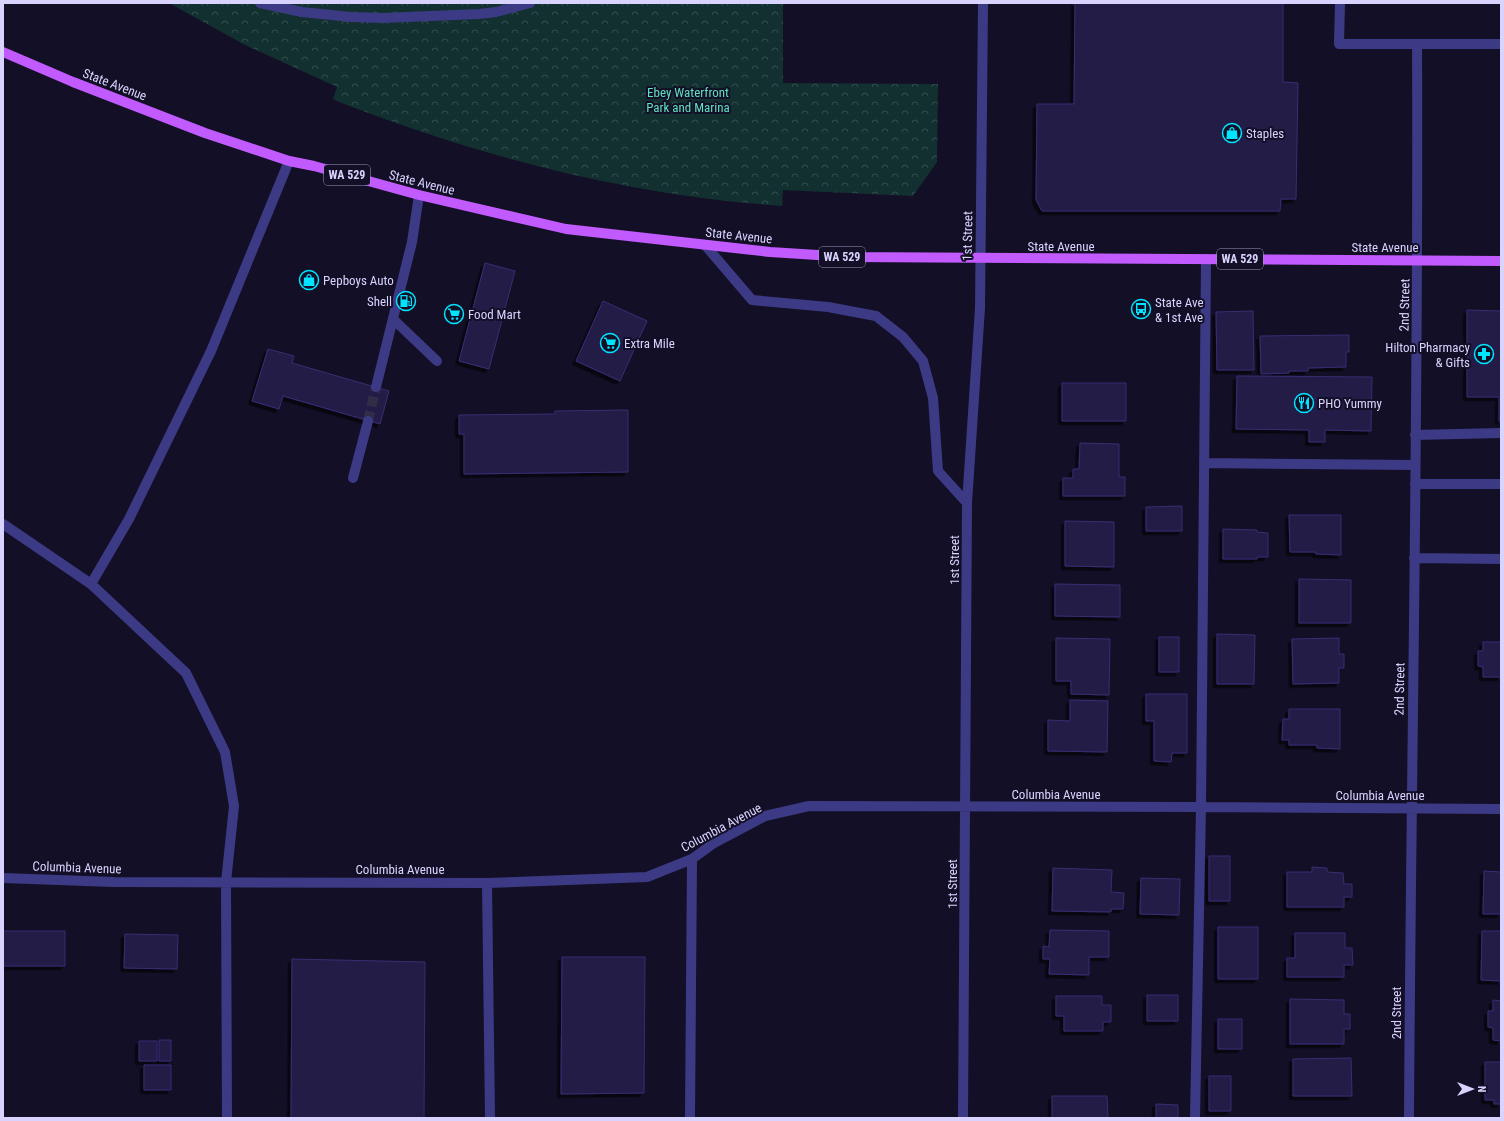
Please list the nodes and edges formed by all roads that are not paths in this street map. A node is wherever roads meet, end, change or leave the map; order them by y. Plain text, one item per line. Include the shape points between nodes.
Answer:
1 (260, 3) edge
2 (530, 3) edge
3 (983, 3) edge
4 (1340, 3) edge
5 (1417, 44) junction
6 (1501, 44) edge
7 (3, 52) edge
8 (289, 161) junction
9 (419, 195) junction
10 (705, 245) junction
11 (980, 258) junction
12 (1206, 259) junction
13 (1418, 260) junction
14 (1501, 261) edge
15 (393, 320) junction
16 (437, 360) dead end
17 (376, 387) tunnel mouth
18 (368, 420) tunnel mouth
19 (1500, 433) edge
20 (1415, 435) junction
21 (1204, 463) junction
22 (1415, 465) junction
23 (353, 478) dead end
24 (1415, 484) junction
25 (1501, 484) edge
26 (967, 503) junction
27 (3, 524) edge
28 (1414, 558) junction
29 (1501, 558) edge
30 (91, 584) junction
31 (965, 807) junction
32 (1200, 807) junction
33 (1411, 808) junction
34 (1501, 809) edge
35 (692, 859) junction
36 (3, 878) edge
37 (226, 882) junction
38 (488, 883) junction
39 (227, 1118) edge
40 (490, 1118) edge
41 (690, 1118) edge
42 (963, 1118) edge
43 (1195, 1118) edge
44 (1409, 1118) edge

1 - 2 street via 302,12 383,18 478,14
3 - 11 street, 1st Street
4 - 5 street via 1340,44
5 - 6 street
5 - 13 street, 2nd Street
7 - 8 main road, State Avenue / WA 529 via 198,130
8 - 9 main road, State Avenue / WA 529
8 - 30 street via 210,351 129,519
9 - 10 main road, State Avenue / WA 529 via 566,230
9 - 15 street via 412,242
10 - 11 main road, State Avenue / WA 529 via 849,257
10 - 26 street via 752,300 828,307 876,316 903,336 923,362 934,398 938,471
11 - 12 main road, State Avenue / WA 529
11 - 26 street, 1st Street via 980,308
12 - 13 main road, State Avenue / WA 529
12 - 21 street
13 - 14 main road, State Avenue / WA 529
13 - 20 street, 2nd Street
15 - 16 street
15 - 17 street
18 - 23 street
19 - 20 street
20 - 22 street, 2nd Street
21 - 22 street
21 - 32 street
22 - 24 street, 2nd Street
24 - 25 street
24 - 28 street, 2nd Street
26 - 31 street, 1st Street
27 - 30 street
28 - 29 street
28 - 33 street, 2nd Street
30 - 37 street via 186,674 225,752 234,806
31 - 32 street, Columbia Avenue
31 - 35 street, Columbia Avenue via 809,806 765,816 714,843
31 - 42 street, 1st Street
32 - 33 street, Columbia Avenue
32 - 43 street
33 - 34 street, Columbia Avenue
33 - 44 street, 2nd Street
35 - 38 street, Columbia Avenue via 647,877
35 - 41 street
36 - 37 street, Columbia Avenue via 112,882
37 - 38 street, Columbia Avenue
37 - 39 street
38 - 40 street

